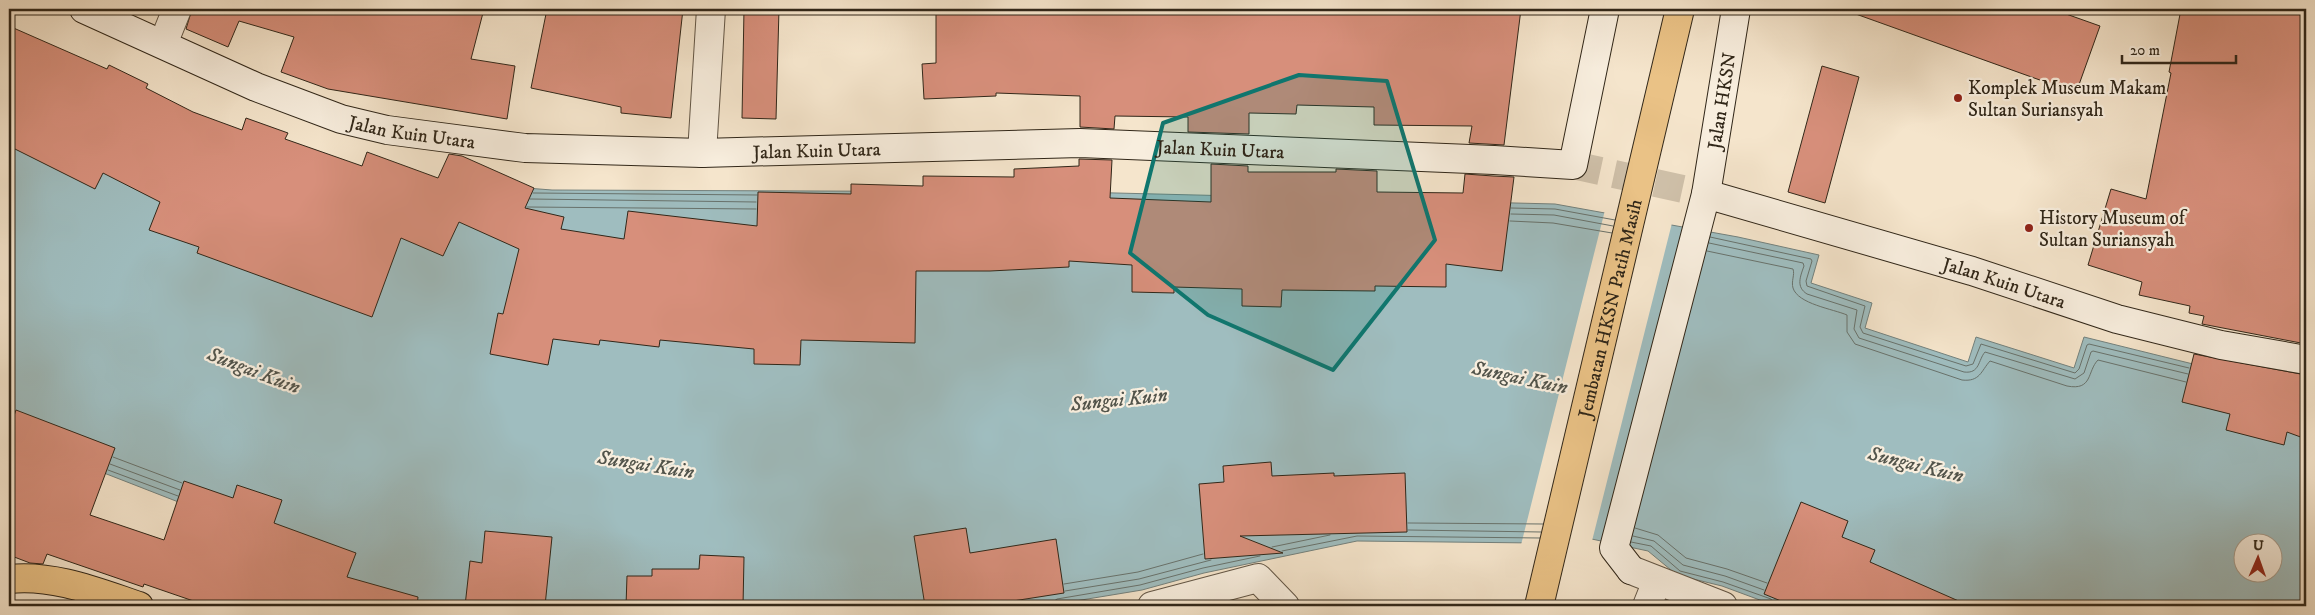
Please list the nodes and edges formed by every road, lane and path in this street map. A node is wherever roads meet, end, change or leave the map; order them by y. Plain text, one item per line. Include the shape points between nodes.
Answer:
1 (84, 9) edge
2 (177, 9) edge
3 (711, 9) edge
4 (1605, 9) edge
5 (1680, 9) edge
6 (1736, 9) edge
7 (163, 44) junction
8 (702, 153) junction
9 (1703, 204) junction
10 (2306, 360) edge
11 (9, 579) edge
12 (1657, 581) junction
13 (139, 606) edge
14 (1152, 606) edge
15 (1285, 606) edge
16 (1539, 606) edge
17 (1647, 606) edge
18 (1723, 606) edge

1 - 7 street, Jalan Kuin Utara
2 - 7 street
3 - 8 street
4 - 8 street, Jalan Kuin Utara via 1573,165 1080,143
5 - 16 main road, Jembatan HKSN Patih Masih, bridge
6 - 9 street, Jalan HKSN
7 - 8 street, Jalan Kuin Utara via 256,87 341,119 387,130 525,148
9 - 10 street, Jalan Kuin Utara via 1972,271 2117,319 2221,345
9 - 12 street, Jalan HKSN via 1614,548 1631,570
11 - 13 main road via 71,584
12 - 17 street
12 - 18 street
14 - 15 street via 1258,578

